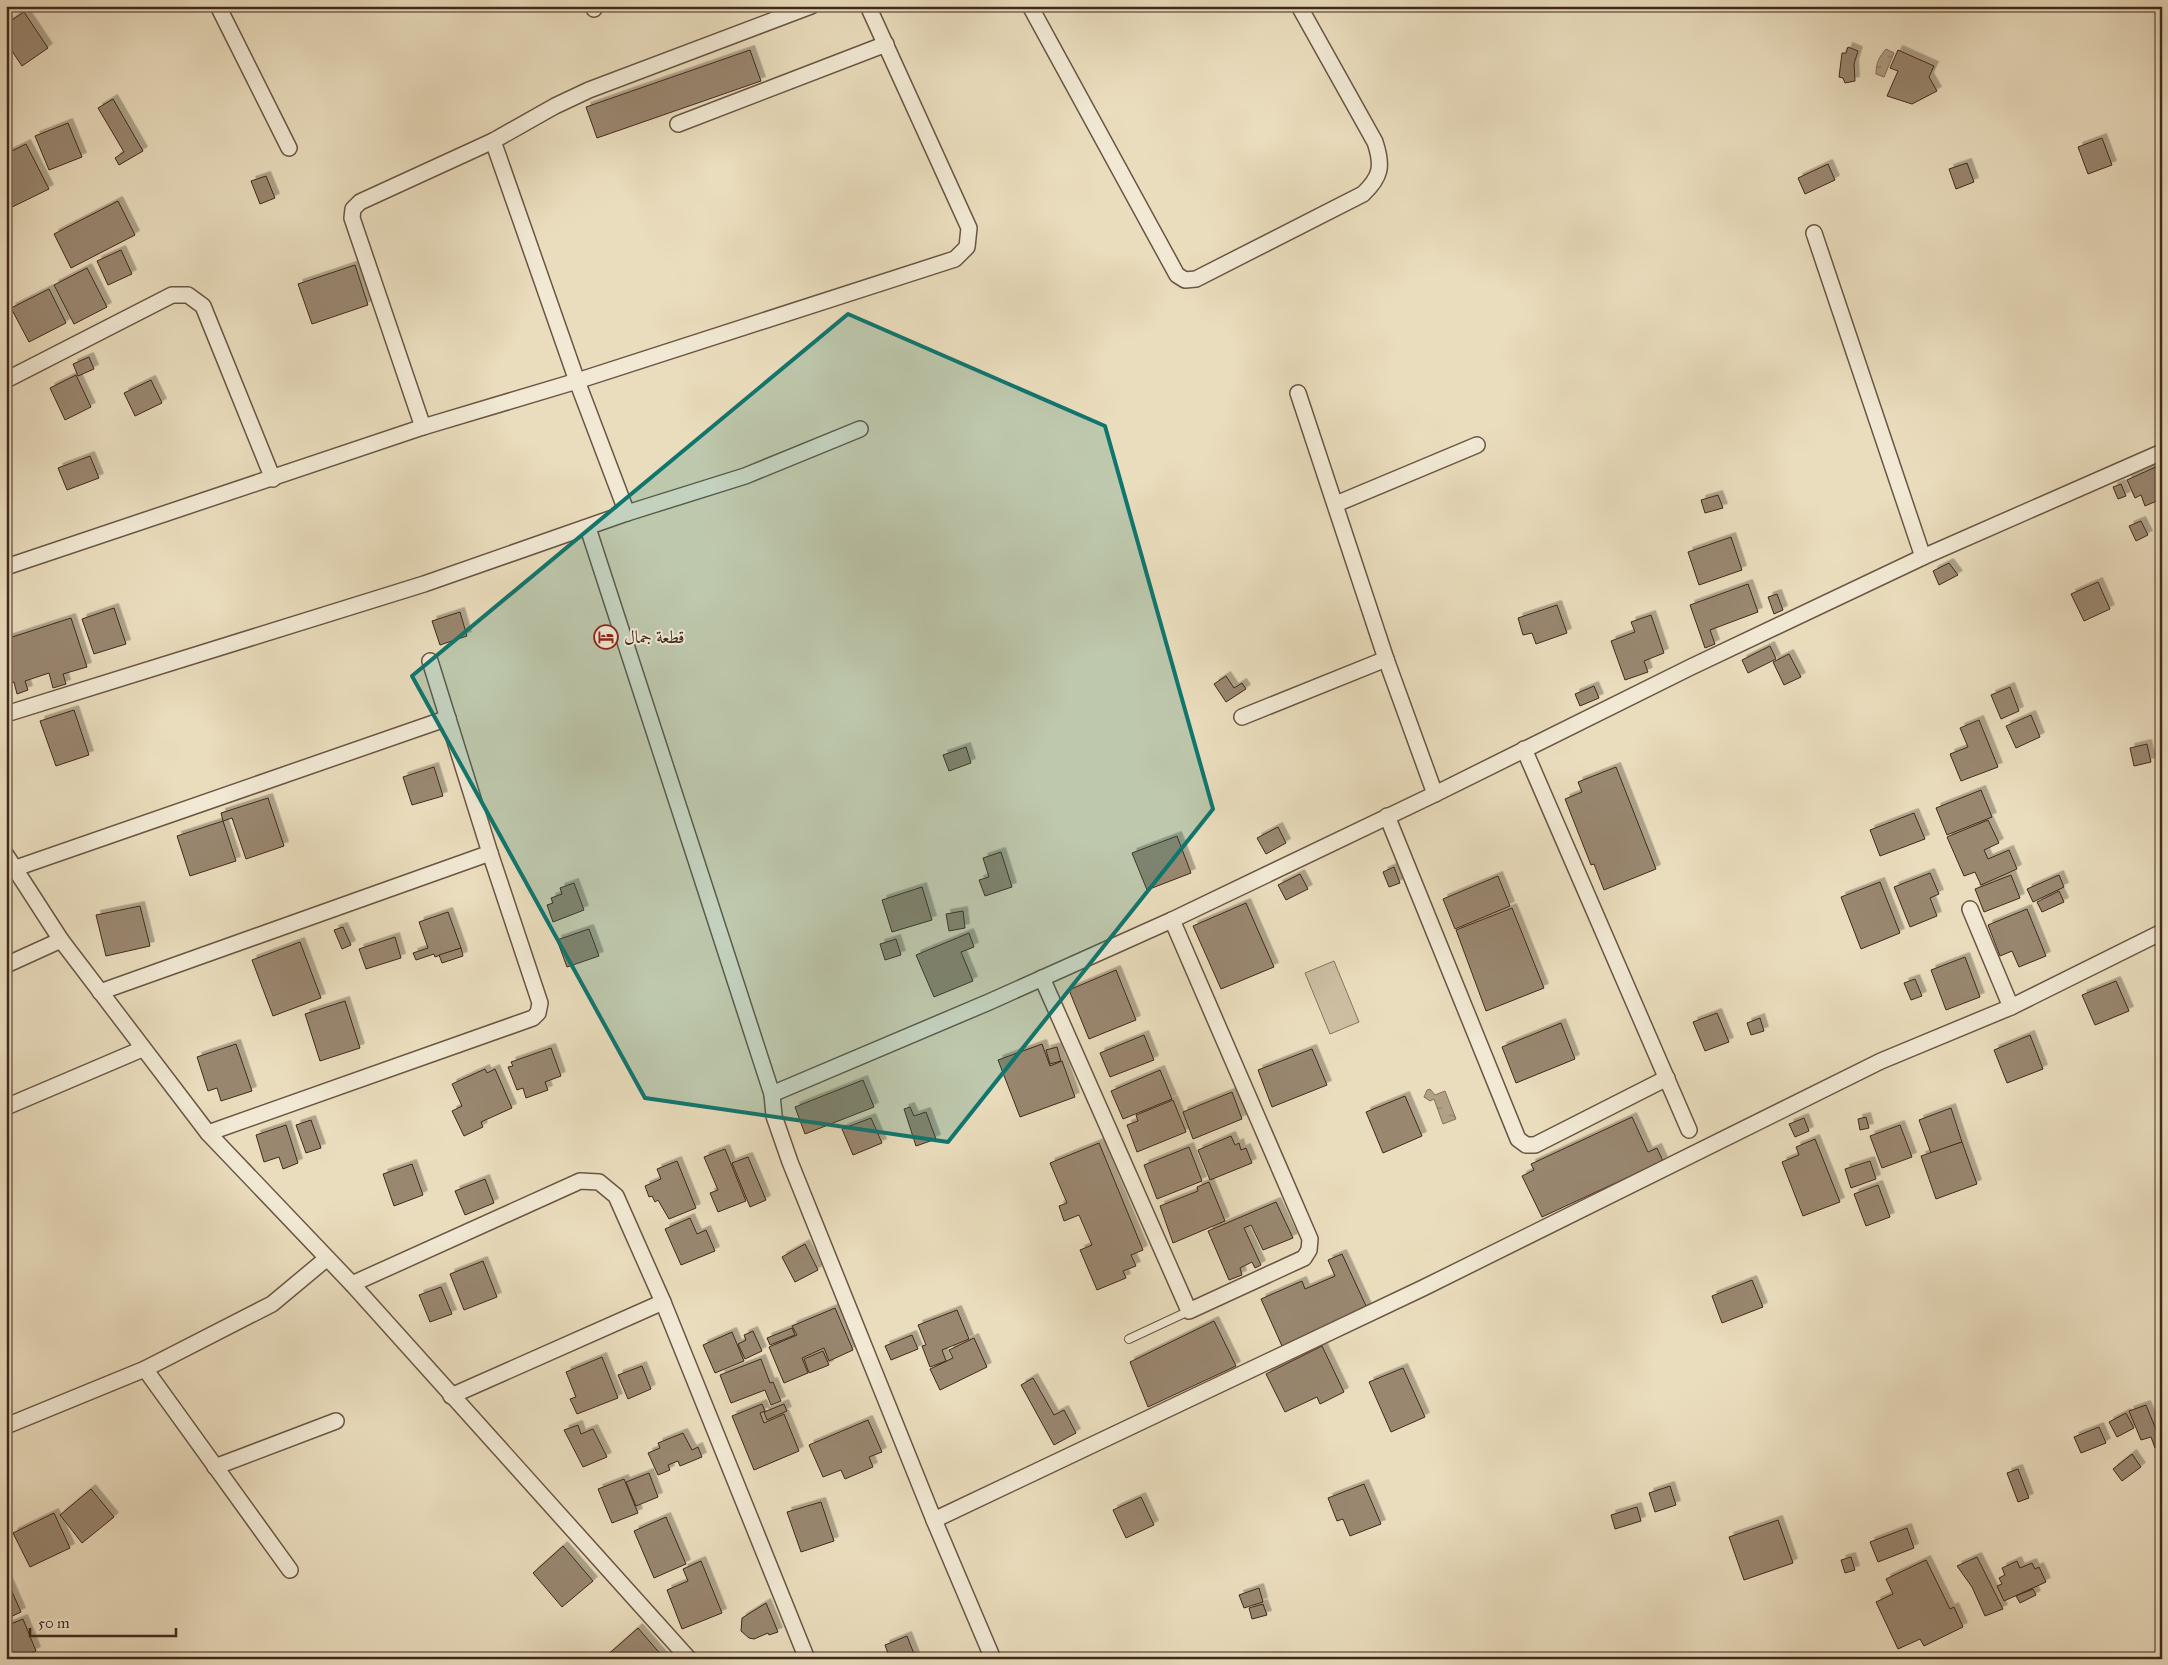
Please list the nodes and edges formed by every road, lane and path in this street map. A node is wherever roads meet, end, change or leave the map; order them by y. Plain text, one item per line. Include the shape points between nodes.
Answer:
1 (218, 6) edge
2 (811, 6) edge
3 (868, 6) edge
4 (1030, 6) edge
5 (1299, 6) edge
6 (886, 44) junction
7 (678, 124) dead end
8 (493, 141) junction
9 (289, 148) dead end
10 (1814, 233) dead end
11 (6, 380) edge
12 (577, 381) junction
13 (1298, 394) dead end
14 (423, 427) junction
15 (860, 429) dead end
16 (1477, 445) dead end
17 (2162, 452) edge
18 (273, 479) junction
19 (1336, 504) junction
20 (627, 513) junction
21 (588, 528) junction
22 (1923, 558) junction
23 (6, 567) edge
24 (1386, 659) junction
25 (430, 661) dead end
26 (6, 714) edge
27 (1242, 717) dead end
28 (448, 718) junction
29 (1524, 749) junction
30 (1435, 794) junction
31 (1387, 816) junction
32 (490, 853) junction
33 (6, 855) edge
34 (16, 868) junction
35 (1970, 909) dead end
36 (1172, 920) junction
37 (2162, 932) edge
38 (61, 940) junction
39 (6, 965) edge
40 (1042, 978) junction
41 (100, 992) junction
42 (2011, 1007) junction
43 (142, 1049) junction
44 (1667, 1078) junction
45 (772, 1094) junction
46 (6, 1107) edge
47 (1689, 1130) dead end
48 (208, 1133) junction
49 (326, 1259) junction
50 (352, 1284) junction
51 (663, 1302) junction
52 (1189, 1311) junction
53 (1129, 1339) dead end
54 (145, 1369) junction
55 (451, 1396) junction
56 (336, 1421) dead end
57 (6, 1426) edge
58 (215, 1467) junction
59 (934, 1520) junction
60 (290, 1570) dead end
61 (689, 1659) edge
62 (807, 1659) edge
63 (993, 1659) edge

1 - 9 street
2 - 8 street via 589,90
3 - 6 street
4 - 5 street via 1177,275 1186,280 1196,279 1355,199 1376,182 1380,159 1375,142
6 - 7 street
6 - 12 street via 969,228 967,247 955,259
8 - 12 street
8 - 14 street via 360,202 353,209 352,218
10 - 22 street
11 - 18 street via 172,296 188,295 203,306
12 - 14 street
12 - 20 street
13 - 19 street
14 - 18 street
15 - 20 street via 745,476
16 - 19 street
17 - 22 street
18 - 23 street
19 - 24 street
20 - 21 street
21 - 26 street via 424,584
21 - 45 street
22 - 29 street
24 - 27 street
24 - 30 street
25 - 28 street
28 - 32 street
28 - 34 street
29 - 30 street
29 - 44 street
30 - 31 street
31 - 36 street
31 - 44 street via 1518,1138 1526,1145 1534,1145
32 - 41 street
32 - 48 street via 540,1003 533,1018
33 - 34 street
34 - 38 street
35 - 42 street
36 - 40 street
36 - 52 street via 1310,1239 1304,1258
37 - 42 street
38 - 39 street
38 - 41 street
40 - 45 street
40 - 52 street
41 - 43 street
42 - 59 street via 1880,1062 1423,1288
43 - 46 street
43 - 48 street
44 - 47 street
45 - 59 street via 774,1116 790,1162
48 - 49 street
49 - 50 street
49 - 54 street via 272,1304
50 - 51 street via 580,1181 599,1182 616,1196
50 - 55 street
51 - 55 street
51 - 62 street
52 - 53 lane
54 - 57 street
54 - 58 street
55 - 61 street
56 - 58 street
58 - 60 street
59 - 63 street

